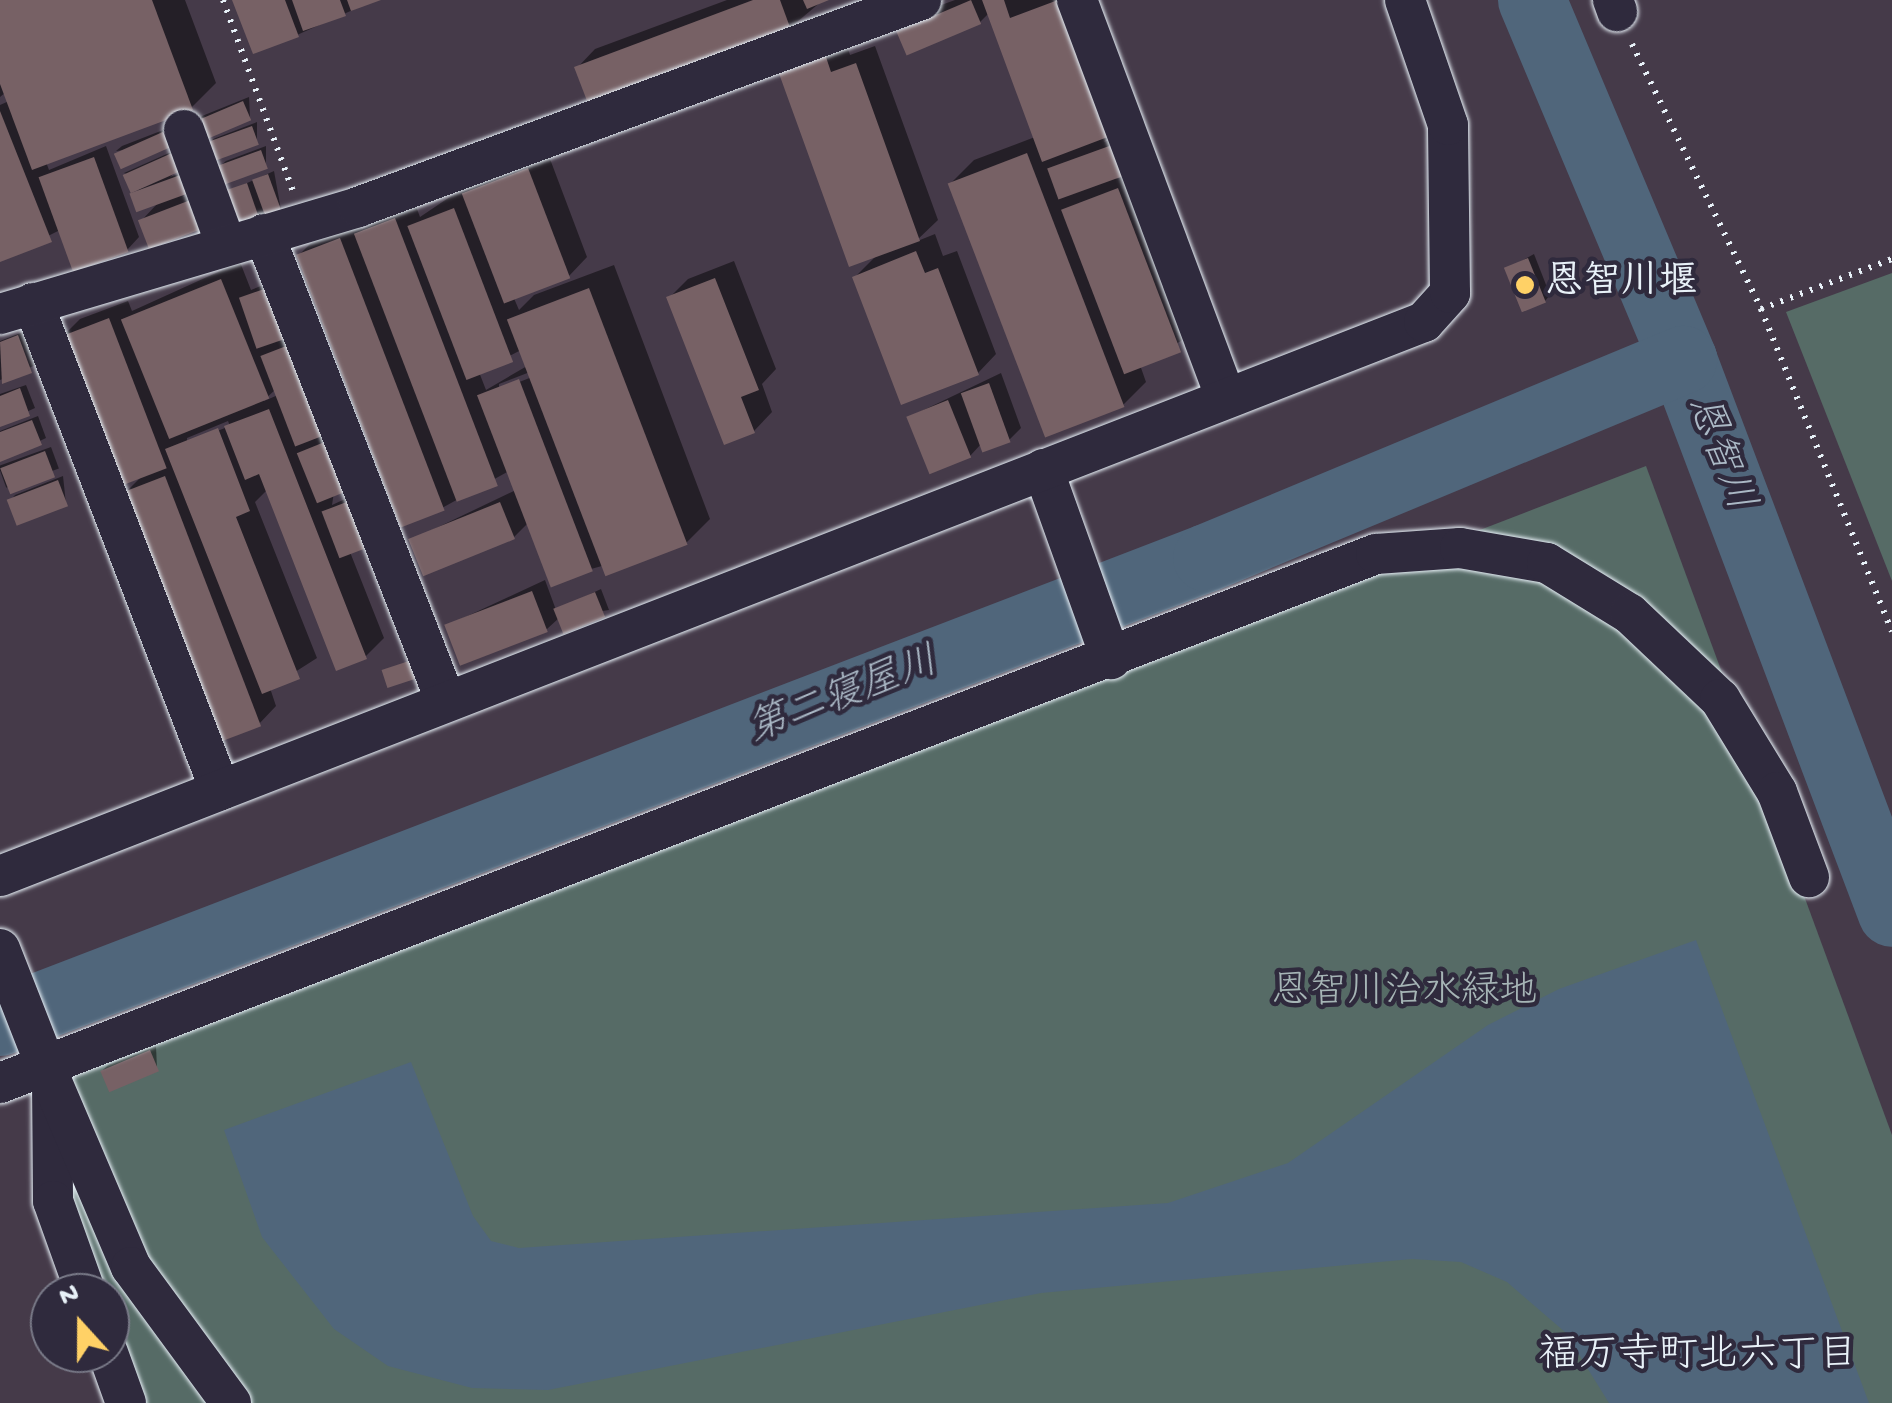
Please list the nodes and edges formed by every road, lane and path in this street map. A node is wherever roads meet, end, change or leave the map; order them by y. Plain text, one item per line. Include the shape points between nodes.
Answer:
1 (223, 0) edge
2 (921, 0) edge
3 (1077, 0) edge
4 (1404, 0) edge
5 (1615, 5) edge
6 (877, 7) edge
7 (184, 130) dead end
8 (305, 222) junction
9 (245, 240) junction
10 (1892, 259) edge
11 (16, 308) edge
12 (1760, 309) junction
13 (1226, 398) junction
14 (1043, 470) junction
15 (1892, 631) edge
16 (1111, 659) junction
17 (446, 702) junction
18 (220, 790) junction
19 (0, 876) edge
20 (1808, 878) dead end
21 (0, 949) edge
22 (47, 1074) junction
23 (0, 1083) edge
24 (79, 1273) edge
25 (115, 1373) edge
26 (126, 1403) edge
27 (230, 1403) edge

1 - 8 path
2 - 6 street
3 - 13 street
4 - 13 street via 1448,124 1450,294 1424,322
5 - 12 path
6 - 8 street
7 - 9 street
8 - 9 street
9 - 11 street
9 - 17 street
10 - 12 path
11 - 18 street
12 - 15 path
13 - 14 street
14 - 16 street
14 - 17 street
16 - 20 street via 1376,554 1460,548 1547,563 1630,614 1720,699 1777,792
16 - 22 street
17 - 18 street
18 - 19 street
21 - 22 street
22 - 23 street
22 - 24 street via 53,1201
22 - 27 street via 131,1267
25 - 26 street

